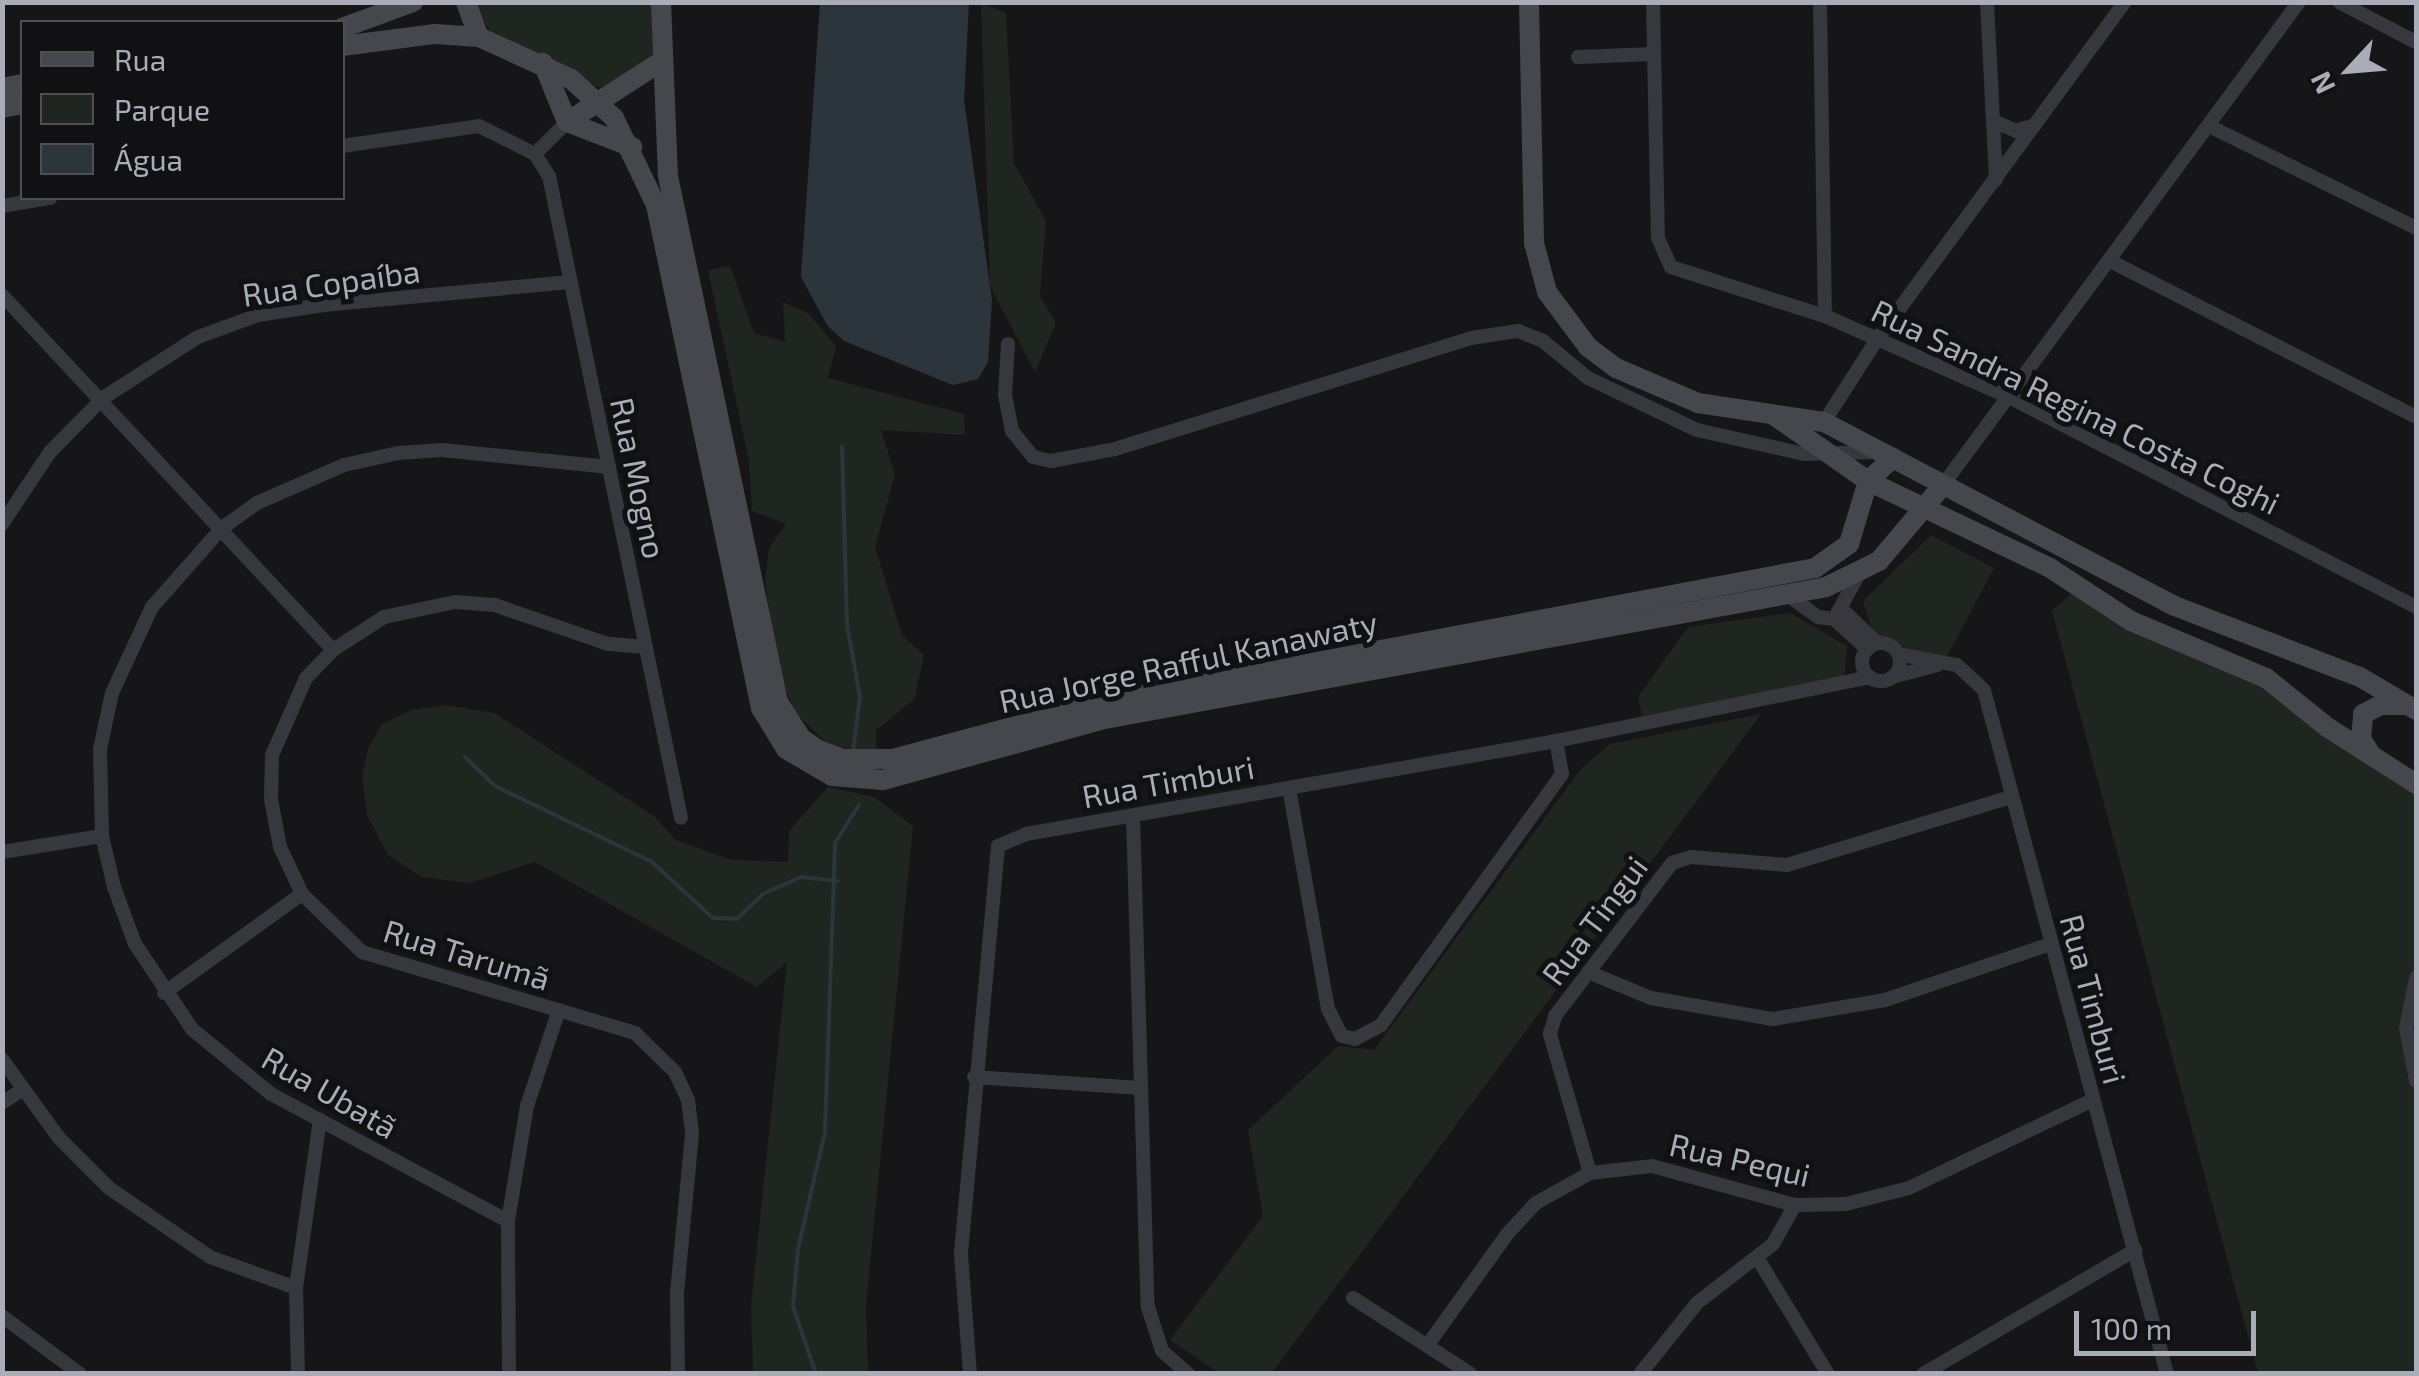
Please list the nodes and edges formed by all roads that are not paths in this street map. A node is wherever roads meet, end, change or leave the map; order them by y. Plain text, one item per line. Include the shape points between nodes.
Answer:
1 (413, 2) edge
2 (466, 2) edge
3 (661, 2) edge
4 (1530, 2) edge
5 (1653, 2) edge
6 (1820, 2) edge
7 (1987, 2) edge
8 (2125, 2) edge
9 (2299, 2) edge
10 (2340, 2) edge
11 (345, 27) edge
12 (478, 37) junction
13 (2416, 42) edge
14 (345, 46) edge
15 (1653, 54) junction
16 (1578, 56) dead end
17 (662, 61) junction
18 (543, 63) junction
19 (600, 100) junction
20 (1993, 121) junction
21 (568, 122) junction
22 (2036, 125) junction
23 (2211, 127) junction
24 (345, 146) edge
25 (632, 147) junction
26 (535, 154) junction
27 (1996, 180) junction
28 (38, 200) edge
29 (2, 206) edge
30 (2416, 228) edge
31 (2112, 262) junction
32 (570, 282) junction
33 (2, 295) edge
34 (1825, 316) junction
35 (1878, 338) junction
36 (1008, 344) dead end
37 (103, 398) junction
38 (2011, 398) junction
39 (1769, 412) junction
40 (2416, 417) edge
41 (1824, 422) junction
42 (1834, 454) junction
43 (1886, 455) junction
44 (608, 467) junction
45 (1868, 481) junction
46 (1943, 485) junction
47 (1927, 507) junction
48 (2, 524) edge
49 (222, 528) junction
50 (1858, 574) junction
51 (1730, 596) junction
52 (1789, 596) junction
53 (2416, 607) edge
54 (1839, 615) junction
55 (1872, 646) junction
56 (646, 647) junction
57 (332, 650) junction
58 (1898, 654) junction
59 (1942, 664) junction
60 (1870, 677) junction
61 (1892, 677) junction
62 (2412, 708) edge
63 (1556, 741) junction
64 (2372, 756) junction
65 (2416, 784) edge
66 (1289, 788) junction
67 (2011, 796) junction
68 (1133, 816) junction
69 (681, 818) dead end
70 (102, 836) junction
71 (2, 852) edge
72 (302, 894) junction
73 (2050, 944) junction
74 (1588, 972) junction
75 (2416, 980) edge
76 (164, 993) junction
77 (559, 1010) junction
78 (2412, 1014) edge
79 (2, 1059) edge
80 (974, 1077) junction
81 (2416, 1080) edge
82 (1141, 1088) junction
83 (22, 1090) junction
84 (2094, 1100) junction
85 (2, 1103) edge
86 (320, 1120) junction
87 (1590, 1172) junction
88 (1794, 1205) junction
89 (508, 1221) junction
90 (2135, 1250) junction
91 (1758, 1258) junction
92 (296, 1288) junction
93 (1353, 1298) dead end
94 (2, 1316) edge
95 (1429, 1343) junction
96 (80, 1374) edge
97 (298, 1374) edge
98 (509, 1374) edge
99 (678, 1374) edge
100 (970, 1374) edge
101 (1188, 1374) edge
102 (1471, 1374) edge
103 (1640, 1374) edge
104 (1828, 1374) edge
105 (1922, 1374) edge
106 (2167, 1374) edge

1 - 11 main road
2 - 12 main road
3 - 17 main road, Rua Jorge Rafful Kanawaty
4 - 39 main road via 1534,244 1547,292 1565,322 1616,368 1698,404
5 - 15 street, Rua Sandra Regina Costa Coghi
6 - 34 street
7 - 20 street
8 - 22 street
9 - 23 street
10 - 13 street
12 - 14 main road via 417,35
12 - 18 main road
15 - 16 street
15 - 34 street, Rua Sandra Regina Costa Coghi via 1662,253 1680,273
17 - 19 main road
17 - 51 main road, Rua Jorge Rafful Kanawaty via 668,176 778,702 801,738 818,750 856,761 893,760 1100,703
18 - 19 main road
18 - 21 main road
19 - 21 main road
19 - 25 main road, Rua Jorge Rafful Kanawaty
20 - 22 street via 2016,132
20 - 27 street
21 - 25 main road
21 - 26 street
22 - 27 street
23 - 30 street
23 - 31 street
24 - 26 street via 479,126
25 - 51 main road, Rua Jorge Rafful Kanawaty via 660,224 761,708 786,749 832,776 883,780 1105,719
26 - 32 street, Rua Mogno via 549,176
27 - 35 street
28 - 29 street
31 - 38 street
31 - 40 street
32 - 37 street, Rua Copaíba via 258,315 147,364
32 - 44 street, Rua Mogno
33 - 37 street
34 - 35 street, Rua Sandra Regina Costa Coghi
35 - 38 street, Rua Sandra Regina Costa Coghi
35 - 41 street
36 - 42 street via 1012,431 1033,457 1051,461 1115,449 1470,338 1518,331 1543,340 1588,378 1697,430 1804,454
37 - 48 street, Rua Copaíba via 50,452
37 - 49 street
38 - 46 street
38 - 53 street, Rua Sandra Regina Costa Coghi
39 - 41 main road
39 - 42 main road
41 - 43 main road
42 - 43 street
42 - 45 main road
43 - 45 main road
43 - 46 main road
44 - 49 street, Rua Ubatã via 442,450 398,453 294,484
44 - 56 street, Rua Mogno
45 - 47 main road
45 - 51 main road, Rua Jorge Rafful Kanawaty via 1848,544 1835,558
46 - 47 main road, Rua Jorge Rafful Kanawaty
46 - 62 main road via 2172,605 2360,677
47 - 50 main road, Rua Jorge Rafful Kanawaty
47 - 64 main road via 2050,568 2131,622 2266,678
49 - 57 street
49 - 70 street, Rua Ubatã via 152,607 112,693 100,750
50 - 52 main road, Rua Jorge Rafful Kanawaty
50 - 54 street, Rua Jorge Rafful Kanawaty
51 - 52 main road, Rua Jorge Rafful Kanawaty
52 - 54 street via 1818,617
54 - 55 street
55 - 58 street, Rua Timburi
55 - 60 street via 1862,660
56 - 57 street, Rua Tarumã via 608,644 495,605 454,602 384,617
56 - 69 street, Rua Mogno
57 - 72 street, Rua Tarumã via 306,678 272,755 270,799 280,847
58 - 59 street, Rua Timburi
58 - 61 street
59 - 61 street
59 - 67 street, Rua Timburi via 1979,680
60 - 61 street, Rua Timburi
60 - 63 street, Rua Timburi
62 - 64 main road via 2381,705 2363,714 2361,739
63 - 66 street, Rua Timburi
63 - 66 street via 1562,774 1381,1025 1356,1040 1342,1036 1328,1008
64 - 65 main road
66 - 68 street, Rua Timburi
67 - 73 street, Rua Timburi
67 - 74 street, Rua Tingui via 1788,865 1692,856 1672,864
68 - 80 street, Rua Timburi via 1026,834 998,846
68 - 82 street
70 - 71 street
70 - 76 street, Rua Ubatã via 136,944
72 - 76 street
72 - 77 street, Rua Tarumã via 362,952
73 - 74 street via 1885,1000 1774,1019 1650,998
73 - 84 street, Rua Timburi
74 - 87 street, Rua Tingui via 1555,1016 1550,1034
75 - 78 street
76 - 86 street, Rua Ubatã via 233,1068
77 - 89 street via 528,1106
77 - 99 street, Rua Tarumã via 635,1032 675,1072 688,1100 692,1134 676,1293
78 - 81 street
79 - 83 street
80 - 82 street
80 - 100 street, Rua Timburi via 962,1253
82 - 101 street via 1150,1329 1162,1351
83 - 85 street
83 - 92 street via 109,1188 157,1224 210,1257
84 - 88 street, Rua Pequi via 1879,1199
84 - 90 street, Rua Timburi
86 - 89 street, Rua Ubatã
86 - 92 street
87 - 88 street, Rua Pequi via 1652,1166
87 - 95 street, Rua Pequi via 1536,1203
88 - 91 street
89 - 98 street
90 - 105 street
90 - 106 street, Rua Timburi
91 - 103 street via 1697,1303
91 - 104 street
92 - 97 street
93 - 95 street
94 - 96 street
95 - 102 street

